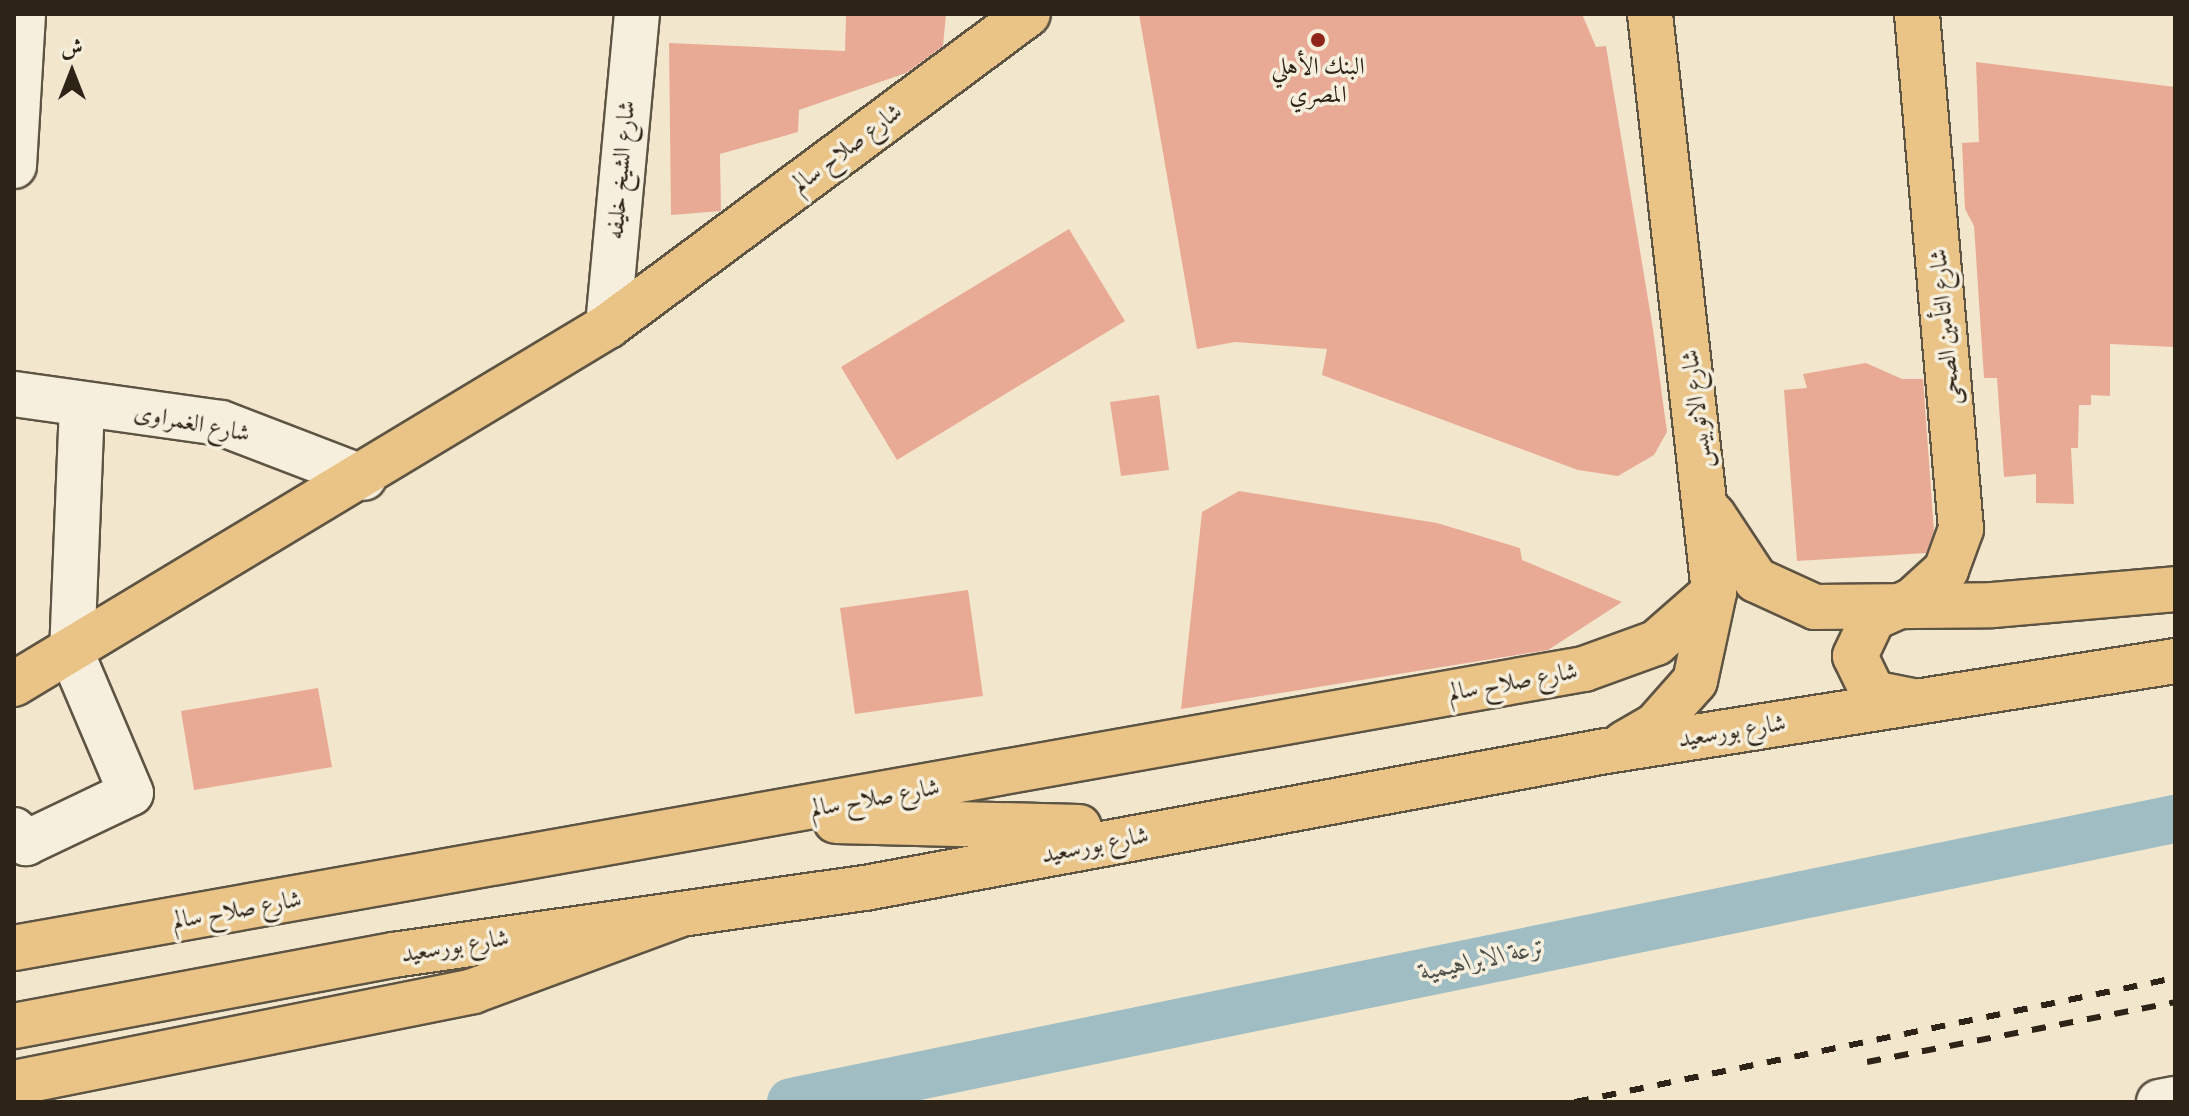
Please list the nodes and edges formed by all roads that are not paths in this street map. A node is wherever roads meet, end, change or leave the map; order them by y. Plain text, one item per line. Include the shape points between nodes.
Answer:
1 (23, 14) edge
2 (637, 14) edge
3 (1026, 14) edge
4 (1650, 14) edge
5 (1917, 14) edge
6 (16, 93) edge
7 (14, 166) edge
8 (608, 326) junction
9 (14, 394) edge
10 (82, 405) junction
11 (364, 478) junction
12 (1708, 498) junction
13 (2175, 589) edge
14 (1714, 592) junction
15 (1893, 608) junction
16 (72, 654) junction
17 (2175, 661) edge
18 (14, 684) edge
19 (1915, 701) junction
20 (1600, 752) junction
21 (778, 816) junction
22 (1234, 817) junction
23 (14, 830) edge
24 (679, 915) junction
25 (14, 948) edge
26 (14, 1026) edge
27 (14, 1083) edge

1 - 6 street
2 - 8 street, شارع الشيخ خليفه
3 - 8 main road, شارع صلاح سالم
4 - 12 main road, شارع الاتوبيس
5 - 15 main road, شارع التأمين الصحى via 1961,529 1946,570
6 - 7 street
8 - 11 main road, شارع صلاح سالم
9 - 10 street, شارع الغمراوى
10 - 11 street, شارع الغمراوى via 221,423
10 - 16 street
11 - 16 main road, شارع صلاح سالم
12 - 14 main road, شارع الاتوبيس
12 - 15 main road via 1734,556 1784,597 1815,607
13 - 15 main road
14 - 20 main road, شارع الاتوبيس via 1706,653 1686,693 1655,726
14 - 21 main road, شارع صلاح سالم via 1656,643 1584,669
15 - 19 main road, شارع التأمين الصحى via 1873,618 1855,656 1873,693
16 - 18 main road, شارع صلاح سالم
16 - 23 street via 130,798 26,843
17 - 19 main road, شارع بورسعيد
19 - 20 main road, شارع بورسعيد
20 - 22 main road, شارع بورسعيد
21 - 22 main road via 1006,829
21 - 25 main road, شارع صلاح سالم
22 - 24 main road, شارع بورسعيد
24 - 26 main road, شارع بورسعيد via 407,953
24 - 27 main road via 473,991

